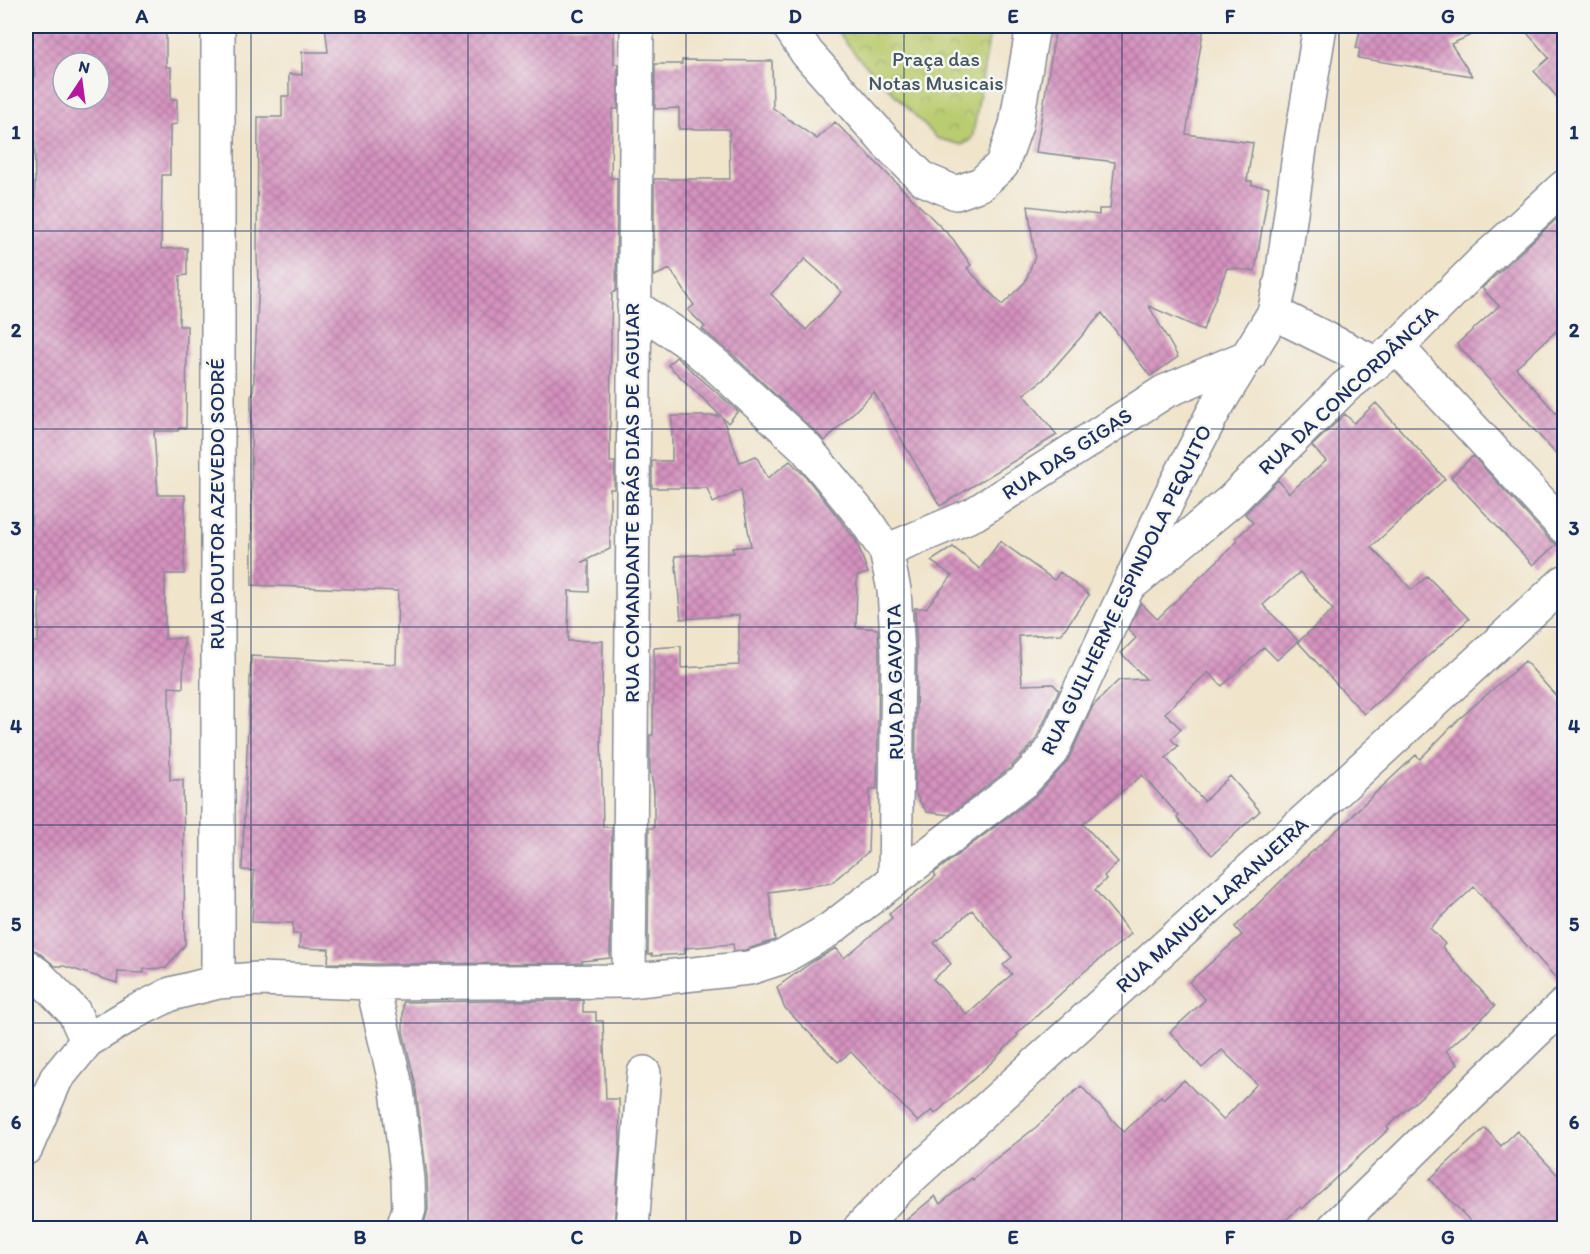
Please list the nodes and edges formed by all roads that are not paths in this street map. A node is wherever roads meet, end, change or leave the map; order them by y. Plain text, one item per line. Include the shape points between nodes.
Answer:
1 (218, 26) edge
2 (637, 26) edge
3 (789, 26) edge
4 (1033, 26) edge
5 (1320, 26) edge
6 (1564, 188) edge
7 (634, 306) junction
8 (1274, 313) junction
9 (1386, 355) junction
10 (1249, 357) junction
11 (1564, 527) edge
12 (886, 551) junction
13 (1564, 582) edge
14 (1128, 588) junction
15 (895, 879) junction
16 (26, 966) edge
17 (629, 981) junction
18 (218, 982) junction
19 (372, 983) junction
20 (1564, 1005) edge
21 (87, 1041) junction
22 (644, 1073) dead end
23 (26, 1148) edge
24 (403, 1228) edge
25 (632, 1228) edge
26 (860, 1228) edge
27 (1334, 1228) edge

1 - 18 street, RUA DOUTOR AZEVEDO SODRÉ
2 - 7 street, RUA COMANDANTE BRÁS DIAS DE AGUIAR
3 - 4 street via 807,53 923,179 956,193 981,184 1002,165 1016,125
5 - 8 street, RUA GUILHERME ESPINDOLA PEQUITO
6 - 9 street, RUA DA CONCORDÂNCIA
7 - 12 street, RUA DA GAVOTA via 711,361 805,447
7 - 17 street, RUA COMANDANTE BRÁS DIAS DE AGUIAR
8 - 9 street
8 - 10 street, RUA GUILHERME ESPINDOLA PEQUITO
9 - 11 street
9 - 14 street, RUA DA CONCORDÂNCIA via 1345,387 1232,500
10 - 12 street, RUA DAS GIGAS via 1164,393 974,514
10 - 14 street, RUA GUILHERME ESPINDOLA PEQUITO via 1215,409
12 - 15 street, RUA DA GAVOTA via 894,590 898,654
13 - 26 street, RUA MANUEL LARANJEIRA
14 - 15 street, RUA GUILHERME ESPINDOLA PEQUITO via 1051,752 1024,781
15 - 17 street, RUA GUILHERME ESPINDOLA PEQUITO via 829,930 783,957 749,968
16 - 21 street via 74,1012
17 - 19 street, RUA GUILHERME ESPINDOLA PEQUITO
18 - 19 street, RUA GUILHERME ESPINDOLA PEQUITO via 258,979
18 - 21 street, RUA GUILHERME ESPINDOLA PEQUITO via 171,994
19 - 24 street via 397,1090 408,1179 408,1209
20 - 27 street
21 - 23 street, RUA GUILHERME ESPINDOLA PEQUITO via 56,1079
22 - 25 street

